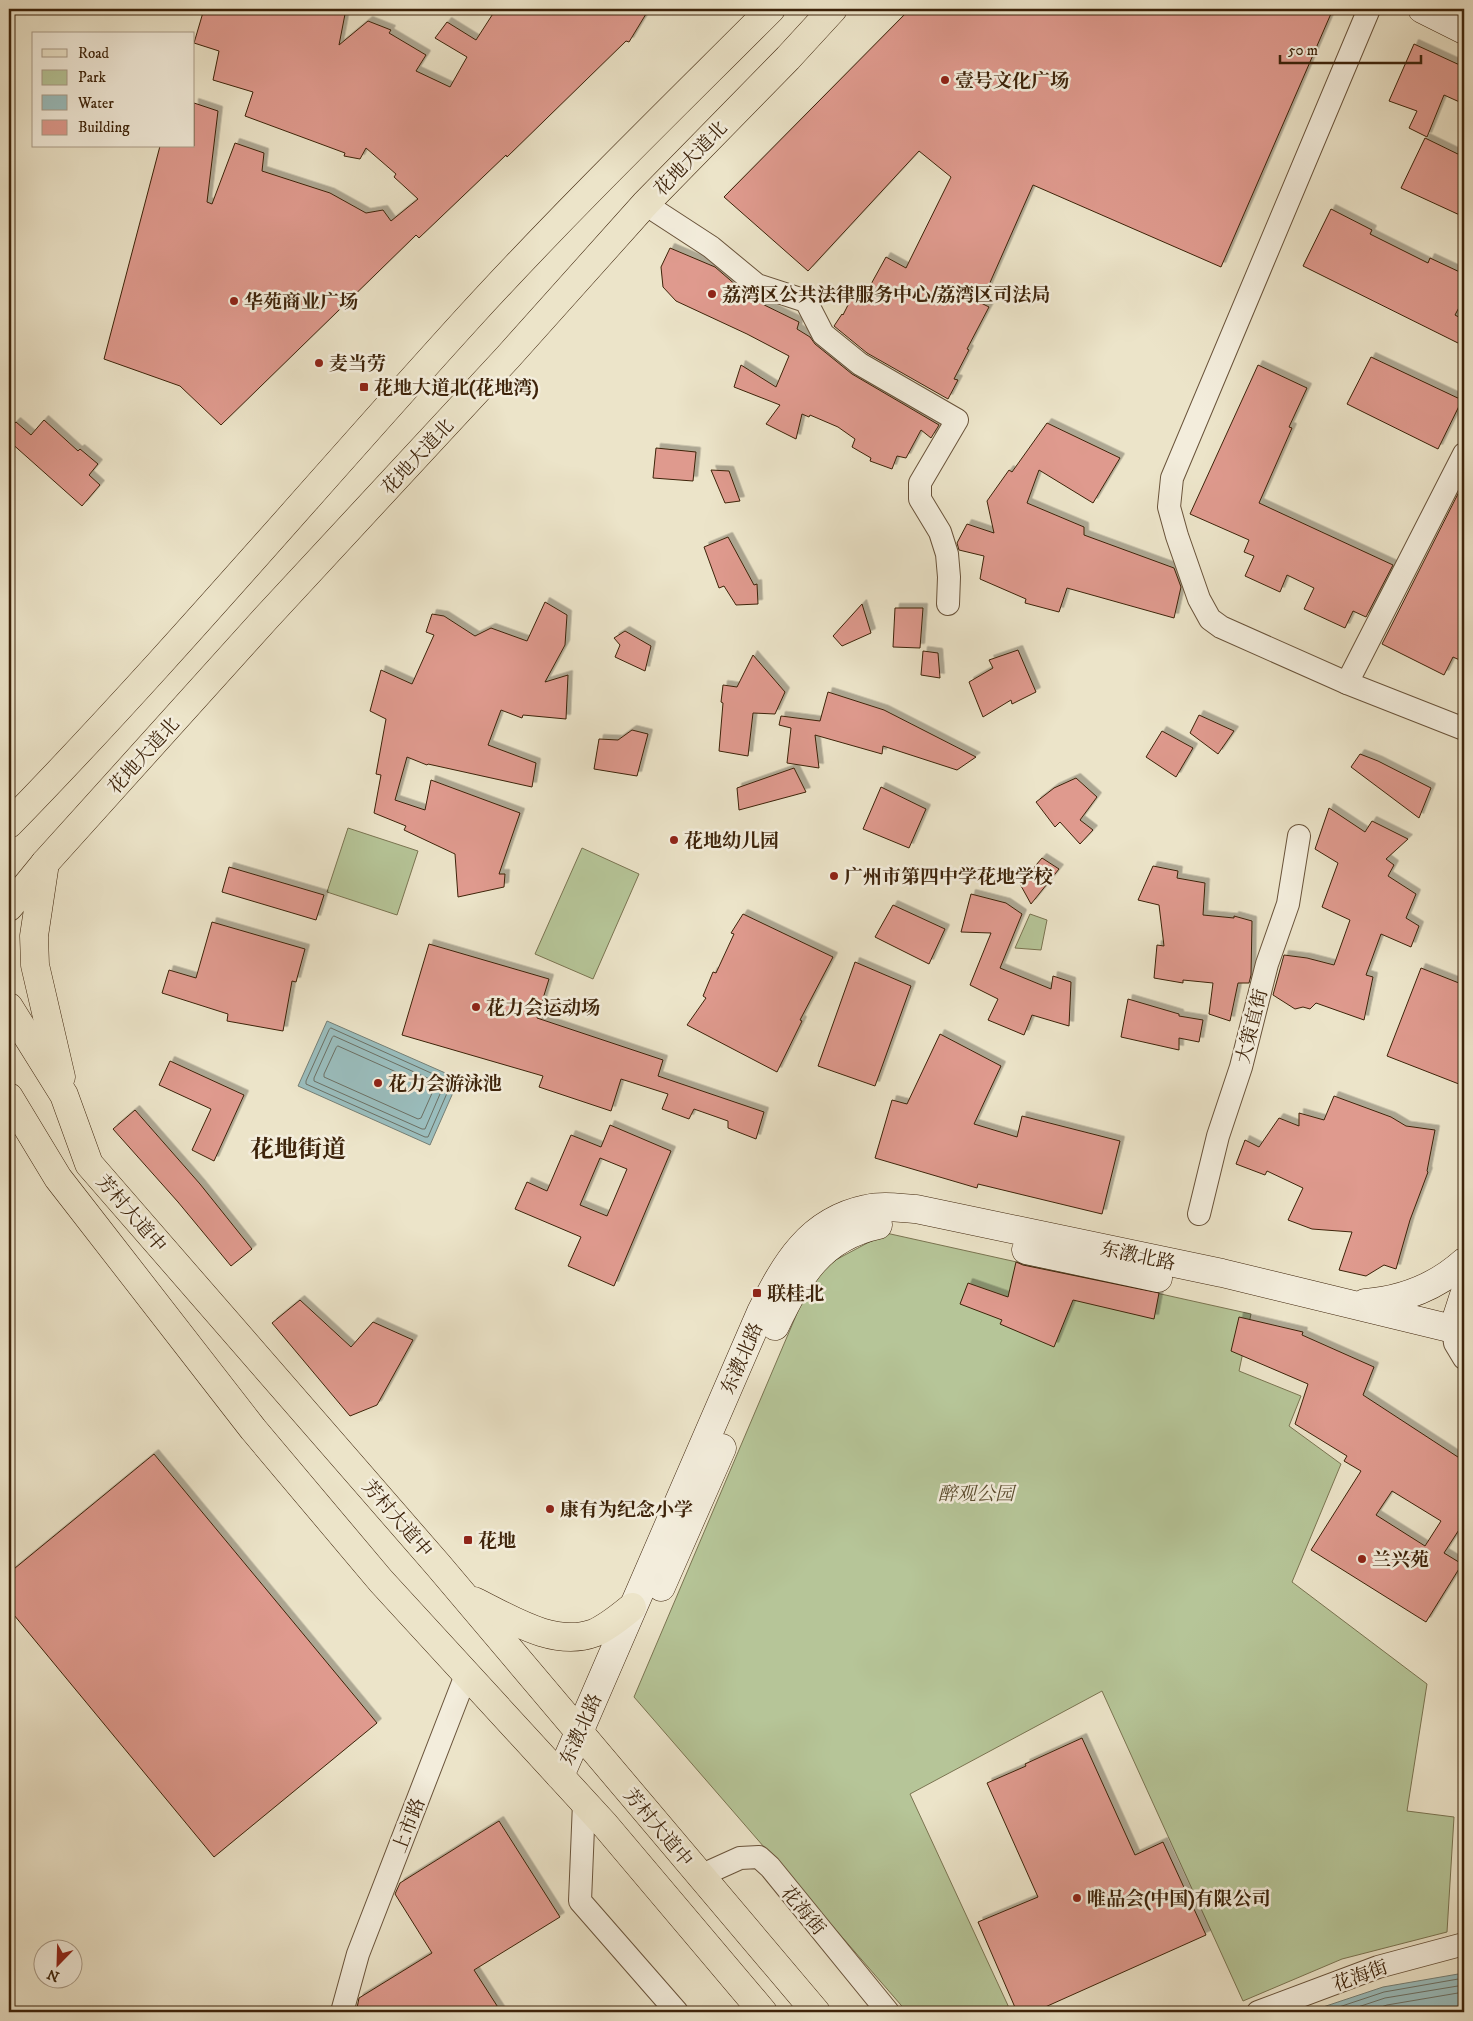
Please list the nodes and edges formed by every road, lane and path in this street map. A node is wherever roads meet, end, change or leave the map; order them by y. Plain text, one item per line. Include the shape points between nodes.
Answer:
1 (771, 9) edge
2 (832, 9) edge
3 (1369, 9) edge
4 (1422, 9) edge
5 (1464, 30) edge
6 (646, 204) junction
7 (1464, 454) edge
8 (948, 604) dead end
9 (1347, 683) junction
10 (1464, 729) edge
11 (9, 824) edge
12 (1299, 836) dead end
13 (45, 863) junction
14 (9, 907) edge
15 (9, 1007) edge
16 (64, 1095) junction
17 (9, 1097) edge
18 (1199, 1214) dead end
19 (1464, 1262) edge
20 (1464, 1295) edge
21 (1351, 1304) junction
22 (1459, 1342) edge
23 (465, 1597) junction
24 (632, 1607) junction
25 (466, 1675) junction
26 (585, 1739) junction
27 (560, 1776) junction
28 (584, 1802) junction
29 (700, 1876) junction
30 (1464, 1944) edge
31 (342, 2012) edge
32 (677, 2012) edge
33 (763, 2012) edge
34 (816, 2012) edge
35 (888, 2012) edge
36 (1258, 2012) edge

1 - 11 main road via 472,314 155,668
2 - 6 main road, 花地大道北
3 - 9 street via 1172,478 1169,507 1199,600 1210,619 1221,627
4 - 5 main road
6 - 8 street via 711,247 757,285 806,301 823,334 860,364 958,420 920,483 920,498 940,532 947,554
6 - 13 main road, 花地大道北
7 - 9 street
9 - 10 street
12 - 18 street, 大策直街 via 1288,904 1267,964
13 - 14 main road, 花地大道北
13 - 16 main road via 34,936 36,965
15 - 16 main road, 芳村大道中
16 - 23 main road, 芳村大道中 via 89,1164
17 - 25 main road, 芳村大道中 via 58,1178 253,1429 381,1582
19 - 21 main road via 1433,1284 1415,1292 1390,1300
20 - 22 main road
21 - 22 main road, 东漖北路
21 - 24 main road, 东漖北路 via 1213,1271 916,1209 866,1209 839,1218 807,1239 776,1281
22 - 26 main road, 东漖北路 via 1429,1340 1283,1304 907,1225 887,1223 850,1233 809,1265 785,1306
23 - 24 main road via 520,1624 556,1635 594,1633
23 - 26 main road, 芳村大道中
24 - 26 main road, 东漖北路
25 - 27 main road, 芳村大道中
25 - 31 street, 上市路 via 358,1954
26 - 27 main road, 东漖北路
26 - 29 main road, 芳村大道中
27 - 28 main road, 芳村大道中
28 - 32 street via 580,1901
28 - 33 main road, 芳村大道中
29 - 34 main road, 芳村大道中
29 - 35 street, 花海街 via 740,1858 759,1857
30 - 36 street, 花海街 via 1378,1967

